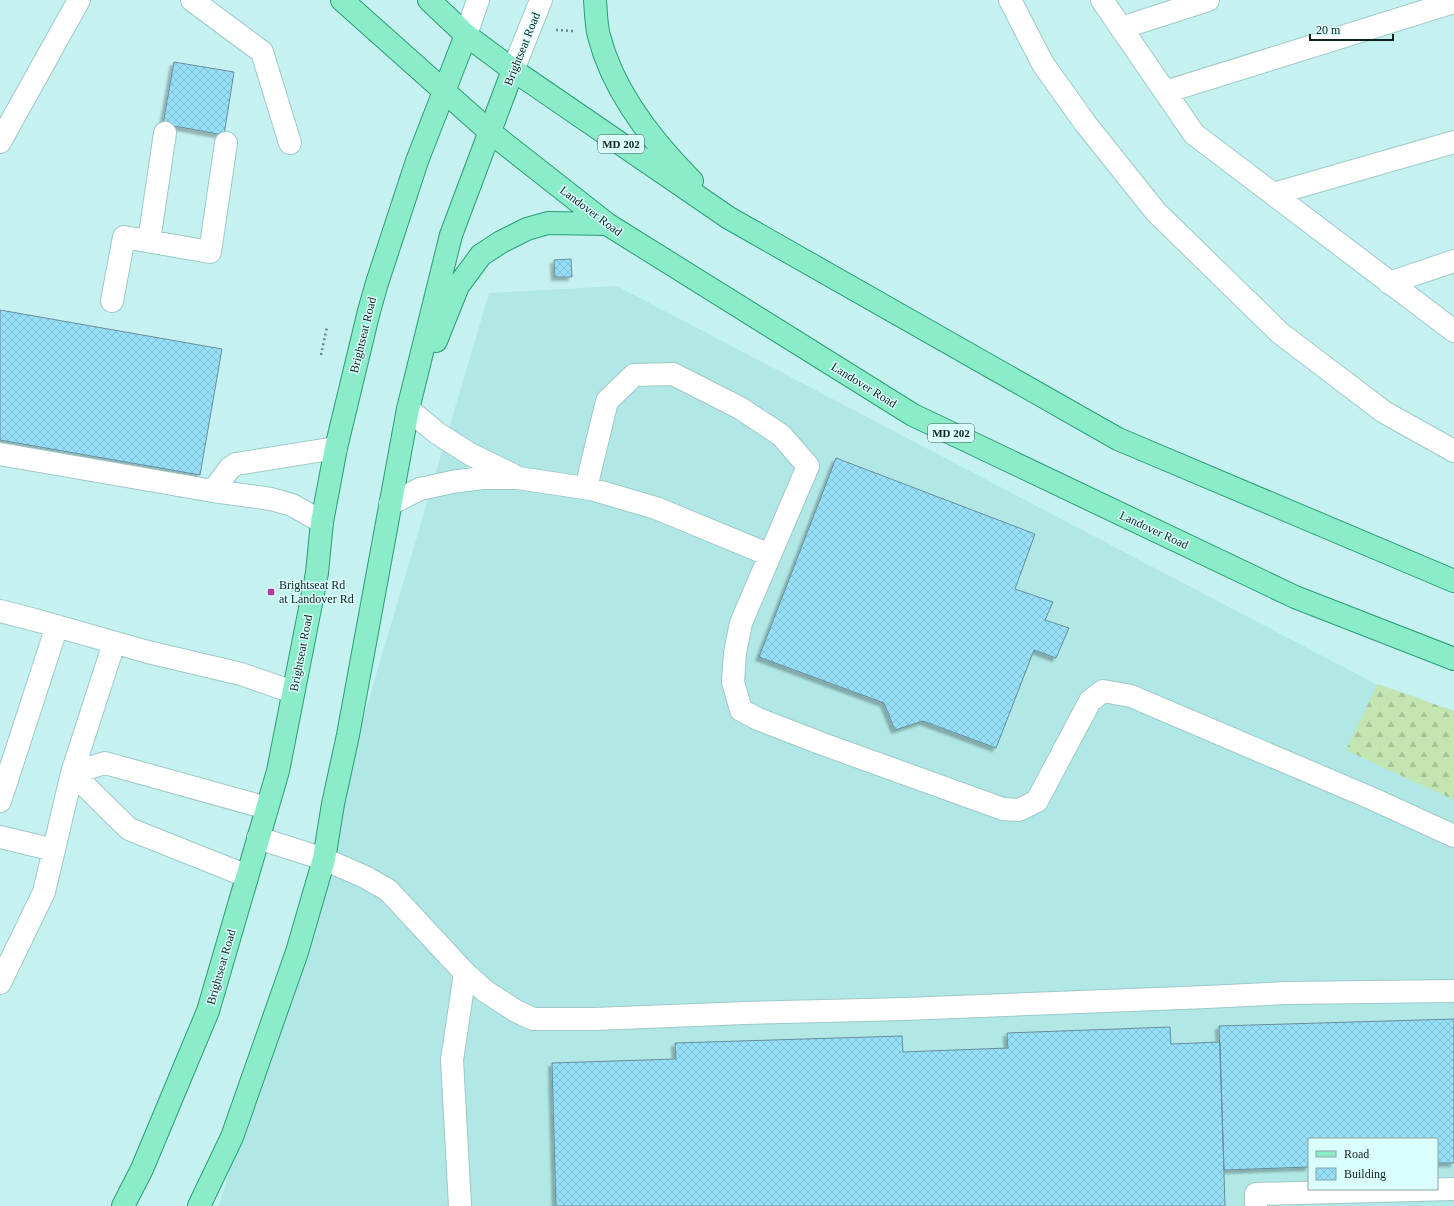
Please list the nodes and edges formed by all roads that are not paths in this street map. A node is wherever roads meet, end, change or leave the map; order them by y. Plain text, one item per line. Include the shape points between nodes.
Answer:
1 (79, 0) edge
2 (192, 0) edge
3 (342, 0) edge
4 (429, 0) edge
5 (478, 0) edge
6 (541, 0) edge
7 (595, 0) edge
8 (1010, 0) edge
9 (1102, 0) edge
10 (1208, 0) edge
11 (1454, 2) edge
12 (1121, 28) junction
13 (466, 35) junction
14 (513, 70) junction
15 (444, 92) junction
16 (1165, 92) junction
17 (490, 132) junction
18 (165, 133) dead end
19 (0, 142) edge
20 (1454, 142) edge
21 (226, 143) dead end
22 (290, 143) dead end
23 (1273, 194) junction
24 (730, 218) junction
25 (607, 224) junction
26 (150, 241) junction
27 (1454, 261) edge
28 (1389, 282) junction
29 (112, 301) dead end
30 (1454, 331) edge
31 (408, 409) junction
32 (336, 448) junction
33 (1454, 451) edge
34 (0, 454) edge
35 (518, 478) junction
36 (586, 488) junction
37 (213, 491) junction
38 (390, 504) junction
39 (322, 522) junction
40 (770, 555) junction
41 (1454, 581) edge
42 (0, 611) edge
43 (57, 626) junction
44 (114, 643) junction
45 (1454, 659) edge
46 (293, 692) junction
47 (72, 773) junction
48 (0, 801) edge
49 (267, 808) junction
50 (1454, 836) edge
51 (0, 837) edge
52 (258, 838) junction
53 (54, 850) junction
54 (324, 859) junction
55 (247, 876) junction
56 (465, 973) junction
57 (0, 983) edge
58 (1454, 991) edge
59 (1438, 1189) edge
60 (1454, 1189) edge
61 (1414, 1190) edge
62 (123, 1206) edge
63 (199, 1206) edge
64 (460, 1206) edge
65 (1256, 1206) edge

1 - 19 street
2 - 22 street via 262,52
3 - 15 main road, Landover Road / MD 202
4 - 13 main road, MD 202
5 - 13 street, Brightseat Road
6 - 14 street, Brightseat Road
7 - 24 main road via 599,36 612,71 637,117 674,163
8 - 33 street via 1048,70 1085,123 1156,212 1280,333 1384,412
9 - 12 street
10 - 12 street
11 - 16 street
12 - 16 street
13 - 14 main road, MD 202
13 - 15 main road, Brightseat Road
14 - 17 main road, Brightseat Road
14 - 24 main road, MD 202
15 - 17 main road, Landover Road / MD 202
15 - 32 main road, Brightseat Road via 417,161 377,283
16 - 23 street via 1194,134
17 - 25 main road, Landover Road / MD 202
17 - 31 main road, Brightseat Road via 451,235
18 - 26 street
20 - 23 street
21 - 26 street via 210,252
23 - 28 street
24 - 41 main road, MD 202 via 1118,439
25 - 31 main road via 548,223 527,229 481,255 458,286
25 - 45 main road, Landover Road / MD 202 via 913,415 1295,597
26 - 29 street via 124,238
27 - 28 street
28 - 30 street
31 - 35 street via 437,433 470,454
31 - 38 main road, Brightseat Road
32 - 37 street via 236,464
32 - 39 main road, Brightseat Road
34 - 37 street
35 - 36 street
35 - 38 street via 482,478 452,482 420,489
36 - 40 street via 656,508
36 - 40 street via 607,401 634,375 673,374 740,408 780,435 808,466
37 - 39 street via 272,499 292,505
38 - 54 main road, Brightseat Road
39 - 46 main road, Brightseat Road via 317,573
40 - 50 street via 741,623 735,653 733,682 741,710 758,719 980,802 1003,809 1019,810 1037,801 1090,700 1103,691 1132,696
42 - 43 street
43 - 44 street
43 - 48 street
44 - 46 street via 241,674
44 - 47 street
46 - 49 main road, Brightseat Road via 278,771
47 - 49 street via 105,763
47 - 53 street
47 - 55 street via 128,829
49 - 52 main road, Brightseat Road
51 - 53 street
52 - 54 street
52 - 55 main road, Brightseat Road
53 - 57 street via 44,892
54 - 56 street via 388,890
54 - 63 main road, Brightseat Road via 297,952 232,1137
55 - 62 main road, Brightseat Road via 208,1011 142,1169
56 - 58 street via 485,992 533,1019 905,1010 1285,993
56 - 64 street via 452,1060
59 - 60 street
61 - 65 street via 1256,1194

